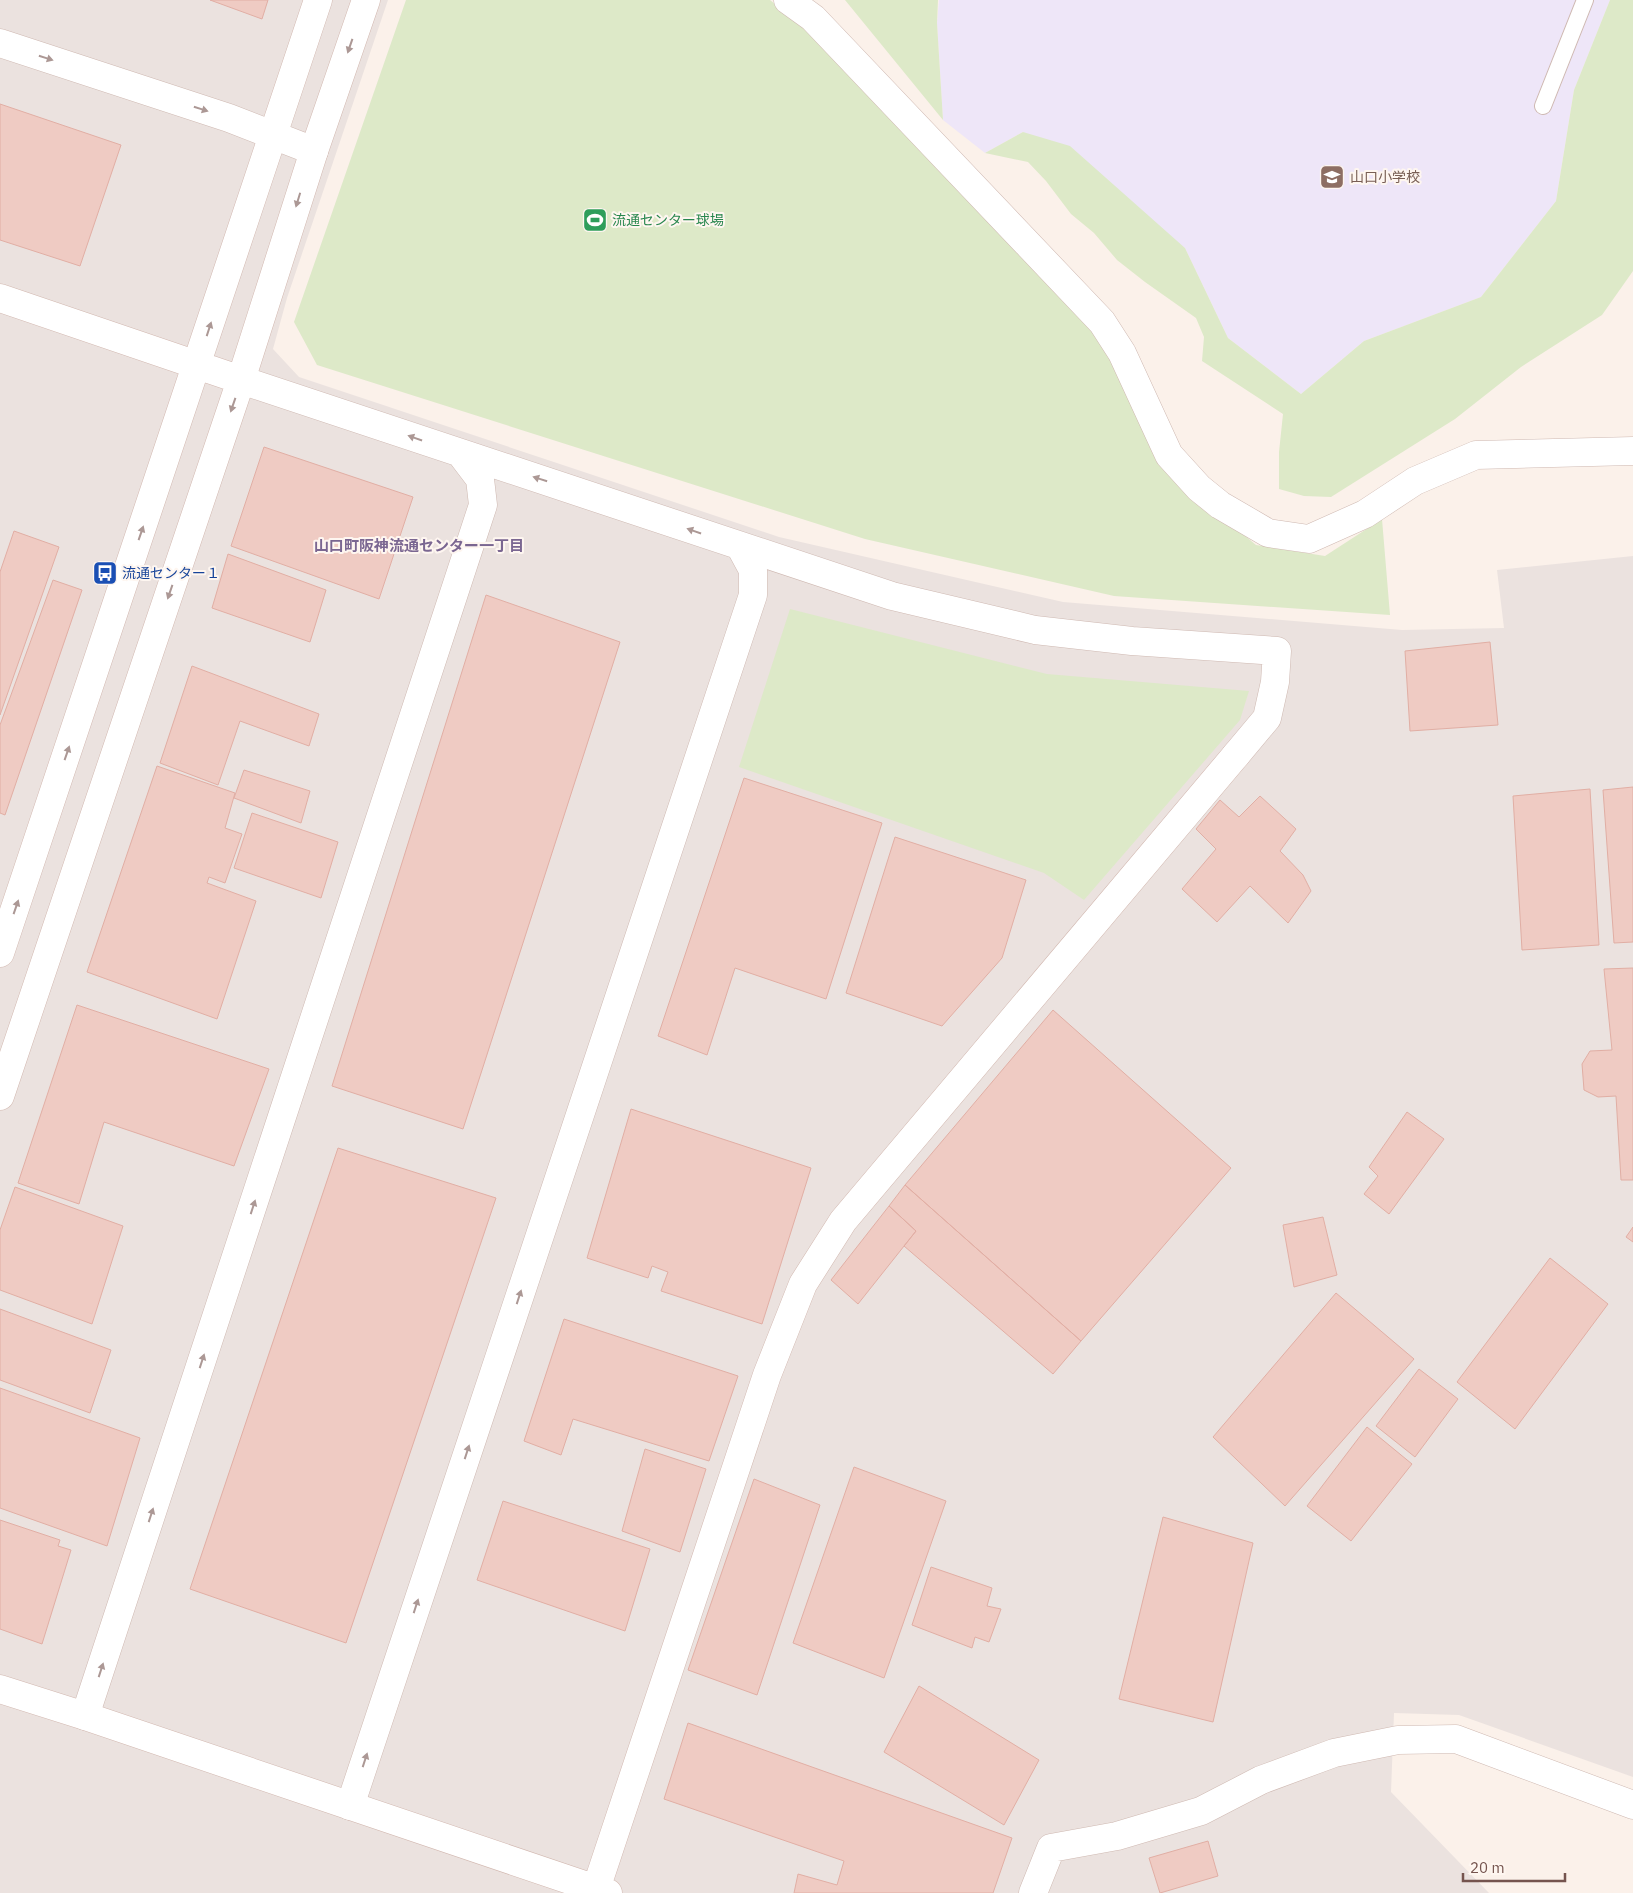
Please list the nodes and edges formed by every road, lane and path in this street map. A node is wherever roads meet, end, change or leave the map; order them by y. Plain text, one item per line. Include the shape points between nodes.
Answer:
1 (318, 0) edge
2 (366, 0) edge
3 (788, 0) edge
4 (1586, 0) edge
5 (0, 43) edge
6 (1543, 106) dead end
7 (272, 135) junction
8 (314, 151) junction
9 (0, 298) edge
10 (197, 365) junction
11 (242, 380) junction
12 (1633, 451) edge
13 (461, 454) junction
14 (740, 546) junction
15 (0, 953) edge
16 (8, 1044) edge
17 (0, 1096) edge
18 (0, 1690) edge
19 (86, 1716) junction
20 (1633, 1805) edge
21 (350, 1806) junction
22 (599, 1892) edge
23 (1033, 1893) edge

1 - 7 street
2 -> 8 street
3 - 12 street via 813,18 1102,322 1122,353 1169,455 1198,488 1268,533 1309,539 1364,514 1415,481 1476,455
4 - 6 lane
5 -> 7 street
7 - 8 street
10 -> 7 street
8 -> 11 street
9 - 10 street
10 - 11 street
15 -> 10 street
13 -> 11 street
11 -> 16 street
14 -> 13 street
19 -> 13 street via 483,505 480,479
21 -> 14 street via 753,595 752,570
14 - 22 street via 892,596 1035,630 1132,641 1277,651 1275,682 1267,718 843,1221 803,1284 767,1375
16 - 17 street
18 - 19 street
19 - 21 street
20 - 23 street via 1456,1739 1398,1740 1334,1753 1261,1780 1201,1812 1117,1836 1051,1848
21 - 22 street

